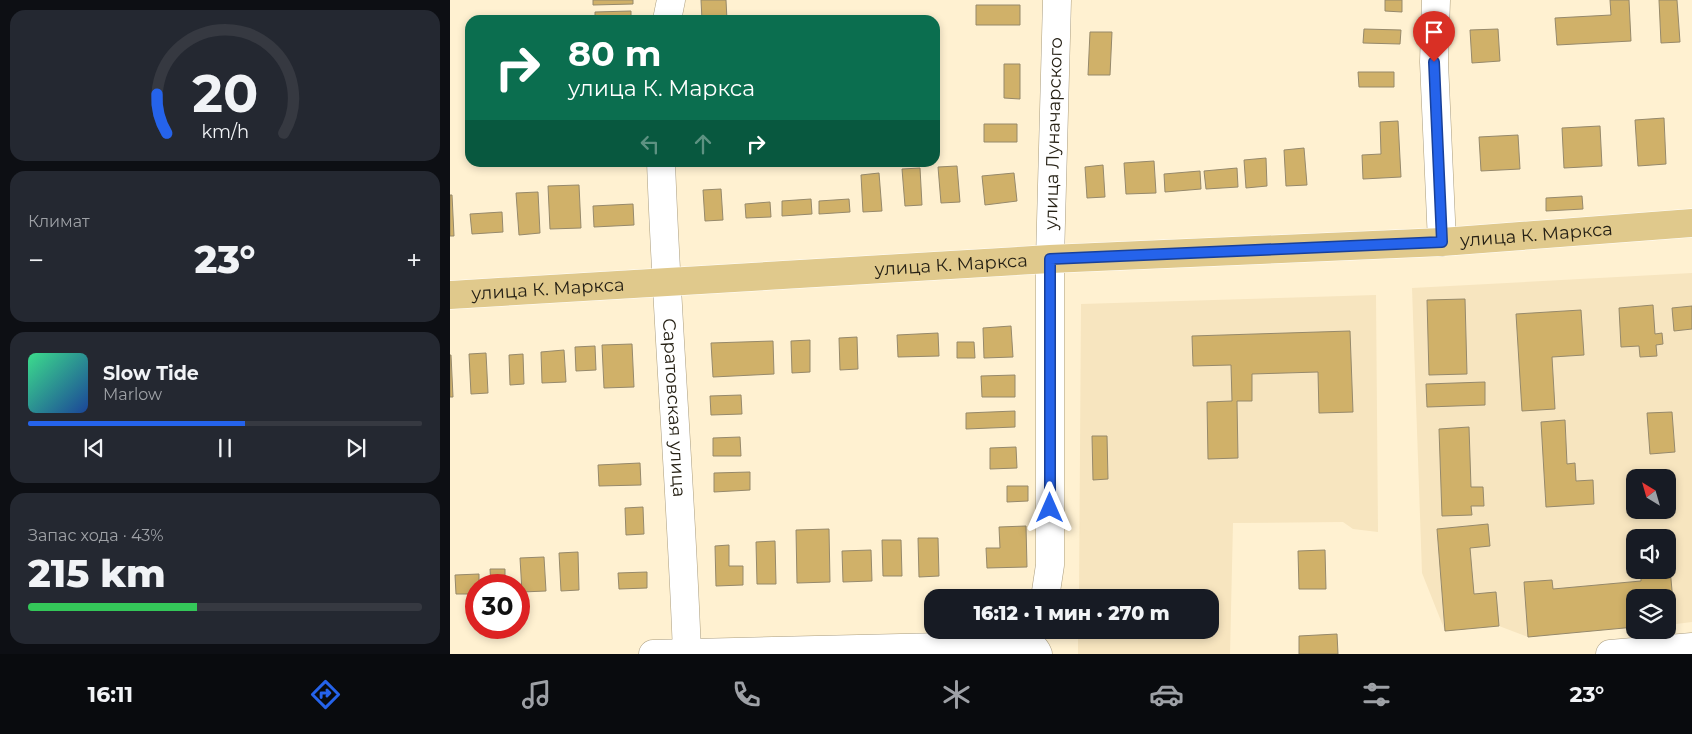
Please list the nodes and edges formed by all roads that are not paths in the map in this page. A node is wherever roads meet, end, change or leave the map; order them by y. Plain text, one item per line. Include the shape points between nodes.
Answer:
1 (670, 0) edge
2 (1057, 0) edge
3 (1436, 0) edge
4 (668, 15) edge
5 (662, 167) edge
6 (1692, 223) edge
7 (1442, 242) junction
8 (1050, 259) junction
9 (666, 282) junction
10 (450, 296) edge
11 (1046, 589) edge
12 (1038, 645) edge
13 (1692, 647) edge
14 (687, 653) edge
15 (653, 654) edge
16 (1610, 654) edge

1 - 4 street
2 - 8 street, улица Луначарского
3 - 7 street via 1434,62
5 - 9 street, Саратовская улица
6 - 7 main road, улица К. Маркса
7 - 8 main road, улица К. Маркса
8 - 9 main road, улица К. Маркса
8 - 11 street, улица Луначарского via 1050,565
9 - 10 main road, улица К. Маркса
9 - 14 street, Саратовская улица
12 - 14 street
13 - 16 street
14 - 15 street

